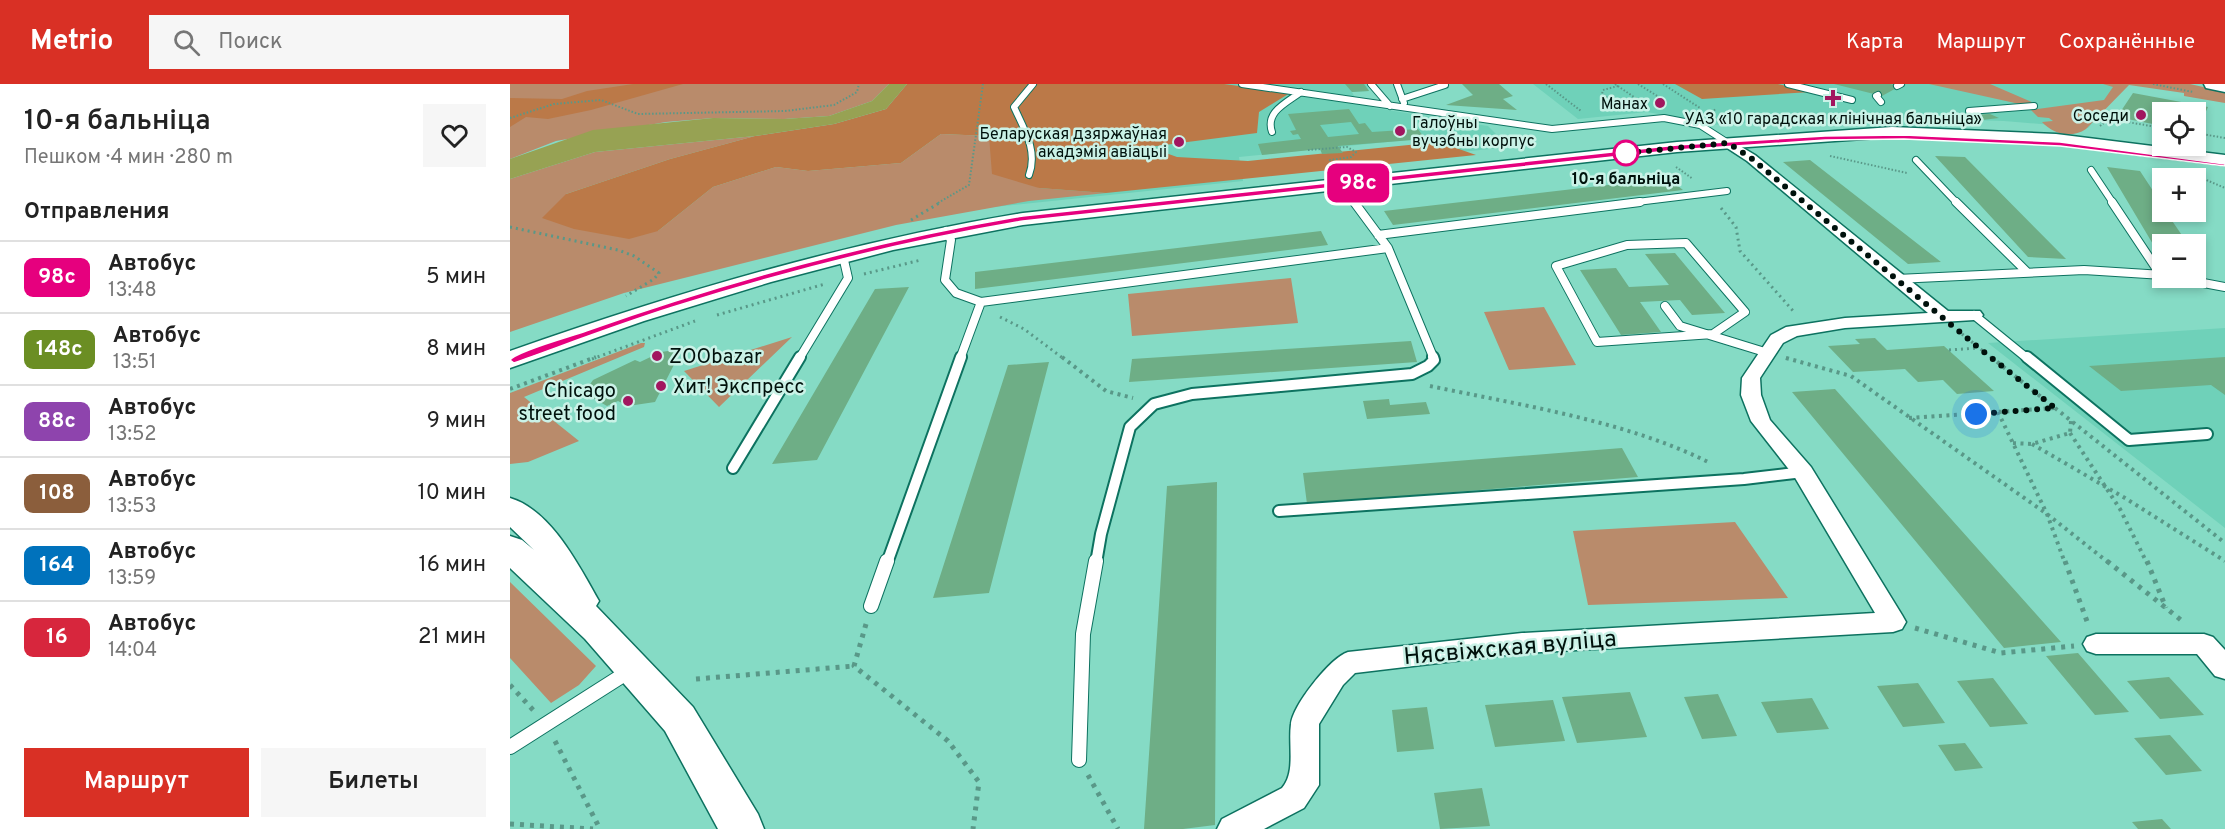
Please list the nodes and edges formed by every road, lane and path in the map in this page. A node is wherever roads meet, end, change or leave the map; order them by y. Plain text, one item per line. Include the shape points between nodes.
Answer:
1 (859, 84) edge
2 (983, 84) edge
3 (1034, 84) edge
4 (1242, 84) edge
5 (1371, 84) edge
6 (1397, 84) edge
7 (1546, 84) edge
8 (1788, 84) edge
9 (2153, 84) edge
10 (1445, 85) edge
11 (1618, 86) dead end
12 (2225, 87) edge
13 (2206, 89) edge
14 (1301, 92) junction
15 (1878, 95) dead end
16 (1402, 99) junction
17 (1852, 100) dead end
18 (1881, 102) dead end
19 (1643, 104) dead end
20 (1390, 106) junction
21 (1406, 106) junction
22 (2034, 106) dead end
23 (1581, 111) dead end
24 (1969, 111) dead end
25 (510, 118) edge
26 (2152, 126) edge
27 (2093, 131) dead end
28 (1272, 132) dead end
29 (2206, 135) edge
30 (2225, 138) edge
31 (1728, 143) junction
32 (1824, 146) junction
33 (1308, 150) dead end
34 (1916, 160) dead end
35 (2225, 162) edge
36 (1676, 167) dead end
37 (2091, 170) dead end
38 (1029, 175) dead end
39 (1338, 176) junction
40 (1931, 176) junction
41 (2206, 180) edge
42 (2225, 188) edge
43 (1727, 191) dead end
44 (1706, 195) junction
45 (904, 223) dead end
46 (510, 227) edge
47 (946, 231) junction
48 (1378, 235) junction
49 (1388, 248) junction
50 (843, 256) junction
51 (2152, 259) edge
52 (2027, 272) junction
53 (2152, 273) edge
54 (1897, 279) junction
55 (2206, 284) edge
56 (2225, 288) edge
57 (626, 296) dead end
58 (980, 305) junction
59 (1665, 306) dead end
60 (1974, 315) joint
61 (1944, 317) junction
62 (1810, 328) junction
63 (1713, 334) junction
64 (1979, 348) junction
65 (1948, 350) dead end
66 (1768, 353) junction
67 (510, 360) edge
68 (1388, 375) junction
69 (1154, 404) junction
70 (2055, 408) junction
71 (1998, 412) junction
72 (1908, 418) junction
73 (2071, 421) junction
74 (2070, 433) junction
75 (2207, 434) dead end
76 (2013, 443) junction
77 (2032, 444) junction
78 (733, 468) dead end
79 (1803, 472) junction
80 (1744, 479) junction
81 (2104, 486) junction
82 (510, 509) edge
83 (1279, 510) dead end
84 (2047, 513) junction
85 (2225, 543) edge
86 (510, 548) edge
87 (2225, 561) edge
88 (871, 606) joint
89 (2166, 608) junction
90 (1893, 622) junction
91 (2184, 623) dead end
92 (598, 629) junction
93 (2096, 644) junction
94 (854, 666) junction
95 (635, 667) junction
96 (2225, 668) edge
97 (696, 679) dead end
98 (510, 685) edge
99 (546, 724) junction
100 (510, 747) edge
101 (1080, 760) joint
102 (510, 824) edge
103 (592, 829) edge
104 (600, 829) edge
105 (742, 829) edge
106 (973, 829) edge
107 (1118, 829) edge
108 (1233, 829) edge

1 - 25 path via 856,92 834,105 785,111 638,114 601,100 554,104
2 - 45 path via 969,185
3 - 38 lane via 1014,107 1031,148 1033,168
4 - 14 lane
5 - 20 lane
6 - 16 lane
7 - 23 path
8 - 17 lane
9 - 13 path
10 - 16 lane
11 - 19 path via 1603,90 1602,94 1622,103
12 - 13 highway
14 - 20 lane
14 - 28 lane via 1271,115
15 - 18 lane
16 - 21 lane
20 - 21 lane
21 - 31 lane via 1552,129 1664,118 1700,125
22 - 24 lane
26 - 27 path via 2109,119
29 - 30 path
31 - 32 main road
31 - 39 main road
31 - 54 street
32 - 35 main road via 1904,137 2044,143
32 - 40 path via 1880,169
33 - 39 path via 1347,147 1356,152 1351,157 1330,160
34 - 40 lane
36 - 44 path
37 - 51 lane
39 - 47 main road
39 - 48 lane
40 - 52 lane
41 - 42 path
43 - 44 lane
44 - 48 lane
44 - 62 path via 1732,216 1740,233 1740,251
46 - 57 path via 618,250 659,273
47 - 50 main road
47 - 58 lane via 951,240 945,280 956,293
48 - 49 lane
49 - 58 lane
49 - 68 lane via 1434,360 1412,374
50 - 67 main road via 669,305
50 - 78 lane via 848,278
52 - 53 lane
52 - 54 lane
54 - 61 street
55 - 56 lane
58 - 69 path via 1024,329 1106,391
58 - 88 lane
59 - 63 lane via 1680,326
60 - 61 street
60 - 75 lane via 2129,440
61 - 62 street
61 - 64 path
62 - 66 street via 1777,339
63 - 63 lane via 1745,312 1686,243 1627,245 1556,266 1597,342
63 - 66 lane
64 - 65 path
64 - 70 path
66 - 72 path via 1851,376
66 - 79 street via 1751,378 1751,394 1761,421
68 - 69 lane via 1192,394
68 - 80 path via 1566,414 1680,448
69 - 101 lane via 1131,427 1101,534 1083,634
70 - 71 path
70 - 73 path
71 - 72 path
71 - 76 path
72 - 84 path
73 - 74 path
73 - 85 path
74 - 77 path
74 - 81 path
76 - 77 path
76 - 84 path
77 - 81 path
79 - 80 lane
79 - 90 street
80 - 83 lane
81 - 87 path
81 - 89 path via 2139,543
82 - 92 main road via 543,537
84 - 89 path
84 - 93 path
86 - 92 main road
88 - 94 path
89 - 91 path
90 - 93 path via 2001,653
90 - 108 street, Нясвіжская вуліца via 1522,643 1348,663 1333,677 1305,722 1304,785 1293,798
92 - 95 main road
93 - 96 street via 2204,644
94 - 97 path
94 - 106 path via 948,741 961,758 979,783
95 - 99 lane
95 - 105 main road via 679,719
98 - 99 path
99 - 100 lane
99 - 104 path
101 - 107 path
102 - 103 path

